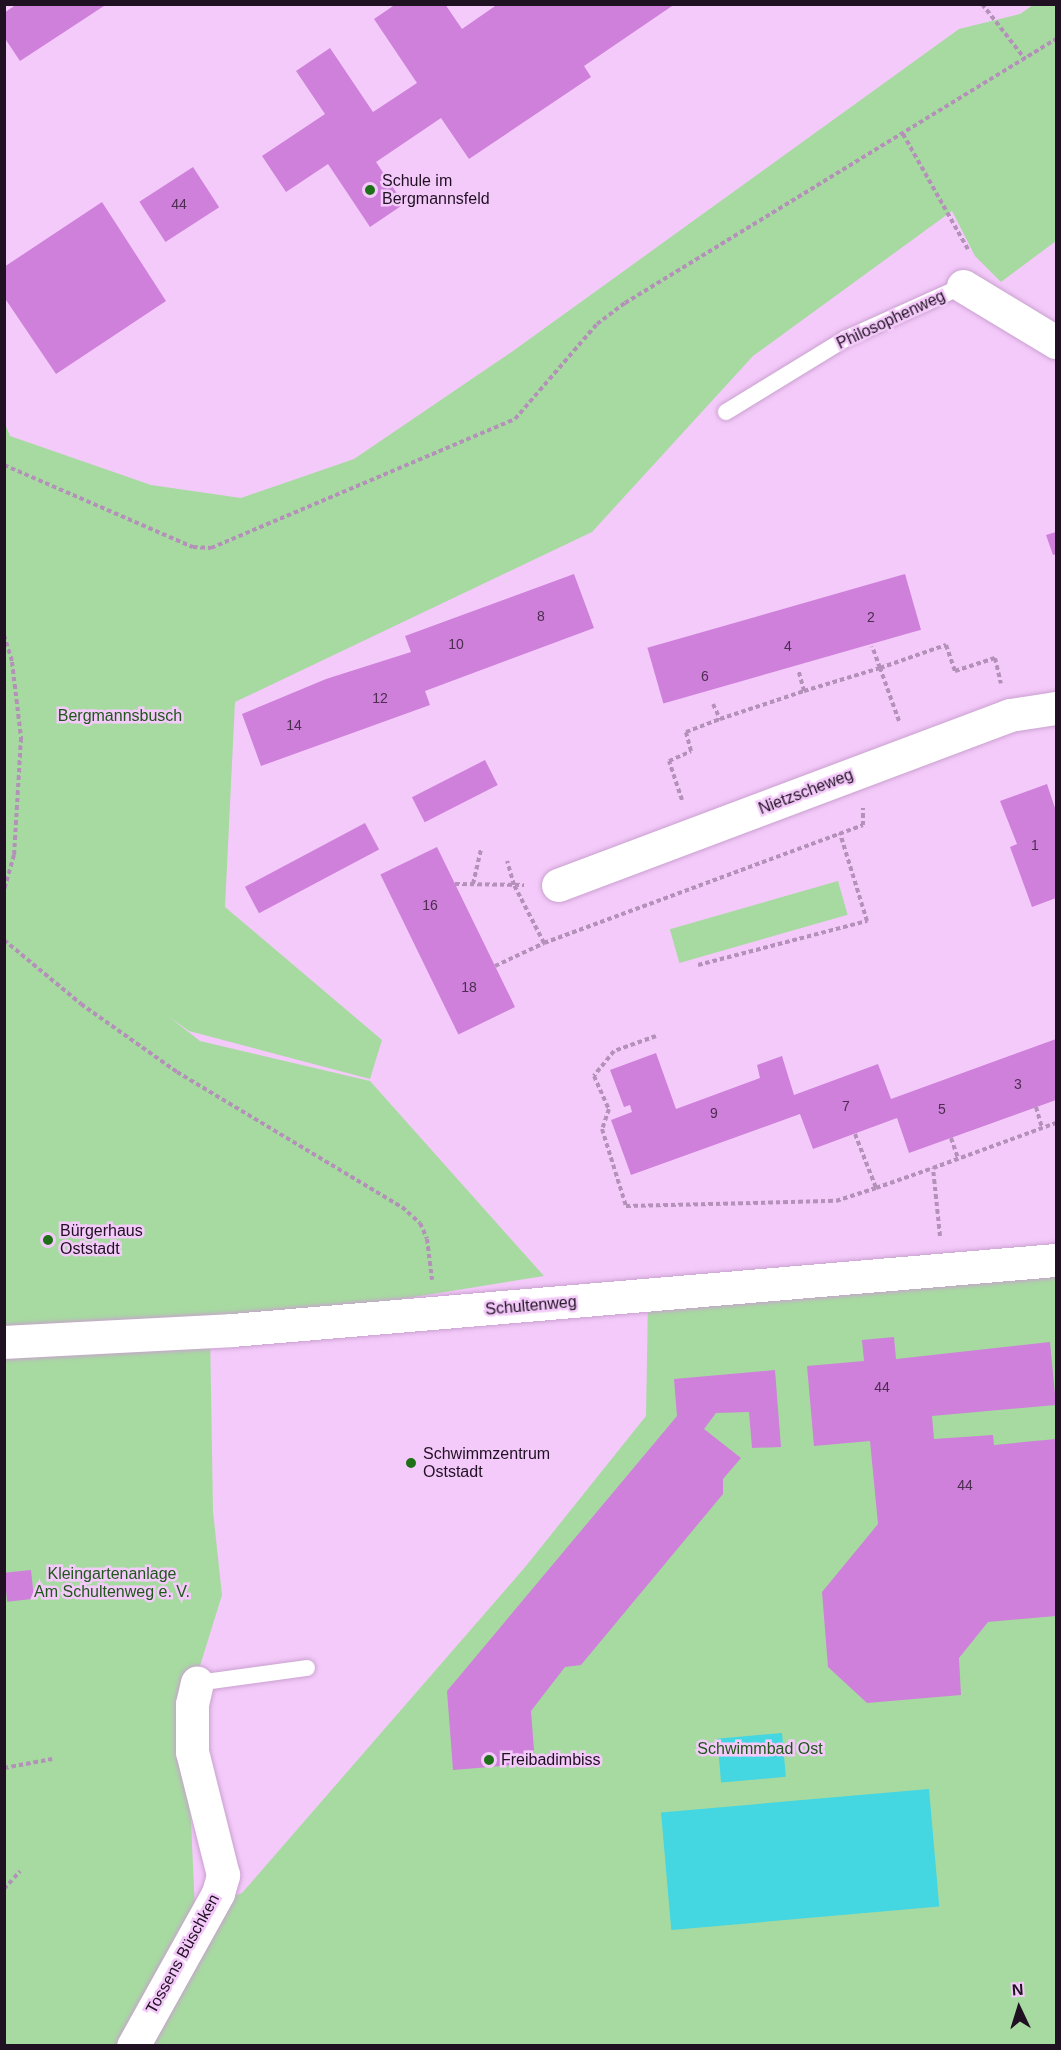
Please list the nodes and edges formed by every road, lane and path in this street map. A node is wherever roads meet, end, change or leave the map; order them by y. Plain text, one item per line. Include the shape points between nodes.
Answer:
1 (982, 4) edge
2 (1056, 39) edge
3 (1025, 59) junction
4 (903, 134) junction
5 (963, 286) junction
6 (1056, 342) edge
7 (726, 412) dead end
8 (4, 465) edge
9 (4, 635) edge
10 (872, 646) dead end
11 (995, 658) dead end
12 (880, 668) junction
13 (799, 672) dead end
14 (804, 691) junction
15 (713, 704) dead end
16 (1056, 708) edge
17 (720, 719) junction
18 (910, 752) junction
19 (863, 770) junction
20 (840, 833) junction
21 (693, 835) junction
22 (481, 849) dead end
23 (507, 861) dead end
24 (455, 884) dead end
25 (473, 884) junction
26 (514, 885) junction
27 (558, 885) joint
28 (4, 890) edge
29 (4, 940) edge
30 (544, 943) junction
31 (698, 965) dead end
32 (495, 966) dead end
33 (656, 1036) dead end
34 (1036, 1107) dead end
35 (1056, 1122) edge
36 (1042, 1128) junction
37 (855, 1134) dead end
38 (951, 1138) dead end
39 (958, 1158) junction
40 (933, 1168) junction
41 (876, 1188) junction
42 (1056, 1260) edge
43 (943, 1270) junction
44 (435, 1313) junction
45 (4, 1342) edge
46 (307, 1668) dead end
47 (197, 1683) joint
48 (52, 1759) dead end
49 (4, 1768) edge
50 (20, 1871) dead end
51 (4, 1889) edge
52 (133, 2046) edge

1 - 3 path
2 - 3 path
3 - 4 path
4 - 5 path via 973,258
4 - 8 path via 625,303 597,324 515,419 210,548 193,547
5 - 6 street, Philosophenweg
5 - 7 lane, Philosophenweg via 845,339
9 - 28 path via 12,662 21,738 14,855
10 - 12 path
11 - 12 path via 955,671 946,645
12 - 14 path
12 - 18 path
13 - 14 path
14 - 17 path
15 - 17 path
16 - 18 street, Nietzscheweg via 1010,715
17 - 21 path via 686,732 691,751 669,761
18 - 19 street, Nietzscheweg
19 - 20 path via 862,825
19 - 21 street, Nietzscheweg
20 - 30 path
20 - 31 path via 867,921
21 - 27 street, Nietzscheweg
22 - 25 path
23 - 26 path
24 - 25 path
25 - 26 path
26 - 27 path
26 - 30 path
29 - 44 path via 81,1004 177,1072 402,1207 420,1223 428,1239
30 - 32 path
33 - 41 path via 614,1051 594,1076 609,1109 602,1129 626,1206 836,1201
34 - 36 path
35 - 36 path
36 - 39 path
37 - 41 path
38 - 39 path
39 - 40 path
40 - 41 path
40 - 43 path
42 - 43 street, Schultenweg
43 - 44 street, Schultenweg
44 - 45 street, Schultenweg via 232,1330
46 - 47 lane
47 - 52 street, Tossens Büschken via 192,1704 192,1752 223,1875 218,1893
48 - 49 path
50 - 51 path

